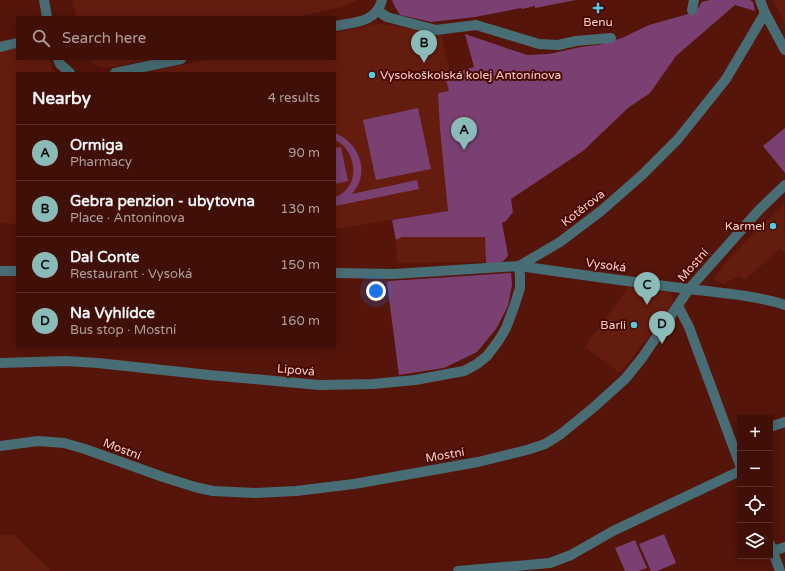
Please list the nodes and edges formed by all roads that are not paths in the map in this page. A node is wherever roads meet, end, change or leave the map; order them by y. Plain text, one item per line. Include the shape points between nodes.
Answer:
1 (44, 0) edge
2 (382, 0) edge
3 (760, 0) edge
4 (378, 11) junction
5 (765, 13) junction
6 (47, 16) edge
7 (336, 26) edge
8 (611, 38) dead end
9 (16, 43) edge
10 (0, 47) edge
11 (785, 50) edge
12 (58, 60) edge
13 (176, 60) edge
14 (69, 72) edge
15 (120, 72) edge
16 (785, 185) edge
17 (519, 266) junction
18 (0, 271) edge
19 (16, 271) edge
20 (336, 274) edge
21 (689, 289) junction
22 (785, 305) edge
23 (678, 306) junction
24 (0, 363) edge
25 (785, 422) edge
26 (773, 426) edge
27 (736, 440) edge
28 (0, 446) edge
29 (738, 451) edge
30 (737, 473) edge
31 (785, 547) edge
32 (773, 548) edge
33 (773, 553) edge
34 (458, 571) edge
35 (780, 571) edge

1 - 6 street
2 - 4 street
3 - 5 street
4 - 7 street via 369,18
4 - 8 street via 387,17 436,30 476,25 539,44 558,45
5 - 11 street
5 - 17 street, Kotěrova via 726,79 678,139 601,211 560,242
9 - 10 street
12 - 14 street
13 - 15 street
16 - 21 street, Mostní via 759,210
17 - 20 street, Kotěrova via 394,274
17 - 21 street, Vysoká
17 - 24 street, Lipová via 520,288 506,328 487,356 464,371 415,380 319,385 98,363
18 - 19 street
21 - 22 street, Vysoká via 742,295
21 - 23 street, Mostní
23 - 27 street
23 - 28 street, Mostní via 625,379 561,434 545,444 478,462 354,484 296,491 255,492 194,487 64,443 38,441
25 - 26 street
27 - 29 street
30 - 34 street via 612,531 550,563
31 - 32 street
33 - 35 street

